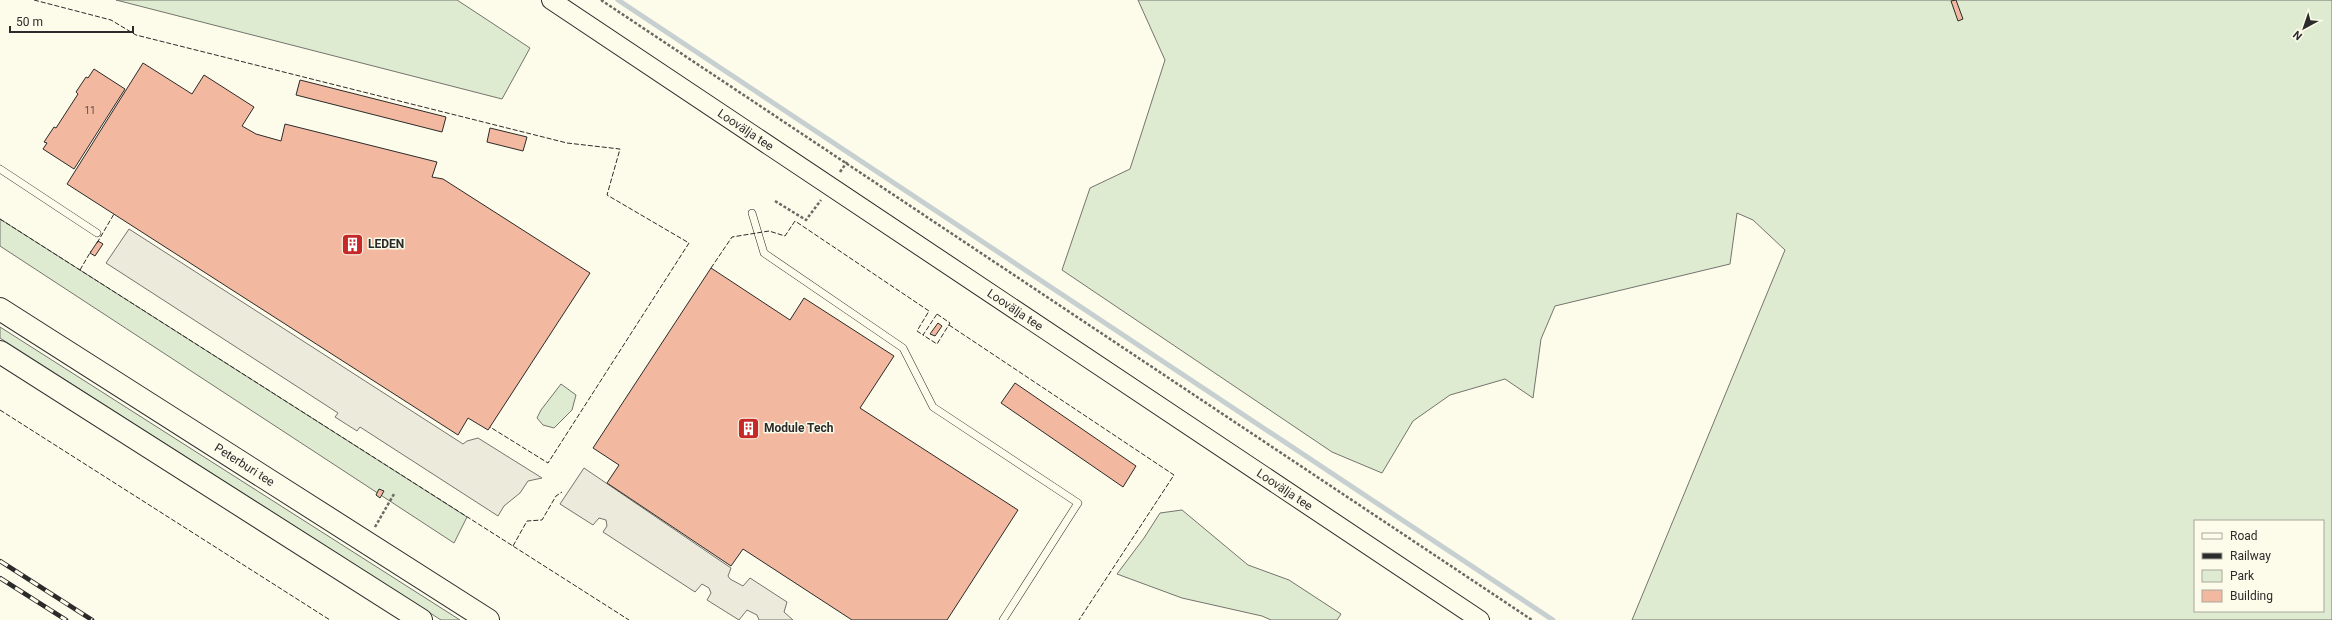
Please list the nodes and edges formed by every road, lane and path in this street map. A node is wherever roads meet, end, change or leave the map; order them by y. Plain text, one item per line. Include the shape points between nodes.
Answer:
1 (551, 0) edge
2 (601, 0) edge
3 (847, 162) junction
4 (0, 169) edge
5 (833, 182) junction
6 (775, 201) dead end
7 (752, 213) dead end
8 (97, 233) dead end
9 (0, 309) edge
10 (0, 352) edge
11 (394, 494) dead end
12 (365, 542) junction
13 (421, 620) edge
14 (488, 620) edge
15 (1003, 620) edge
16 (1480, 620) edge
17 (1532, 620) edge

1 - 5 street, Loovälja tee
2 - 3 path
3 - 5 path
3 - 17 path
4 - 8 lane
5 - 6 path via 806,220
5 - 16 street, Loovälja tee
7 - 15 lane via 764,253 903,348 933,407 1078,503
9 - 12 highway, Peterburi tee
10 - 13 highway
11 - 12 path
12 - 14 highway, Peterburi tee

